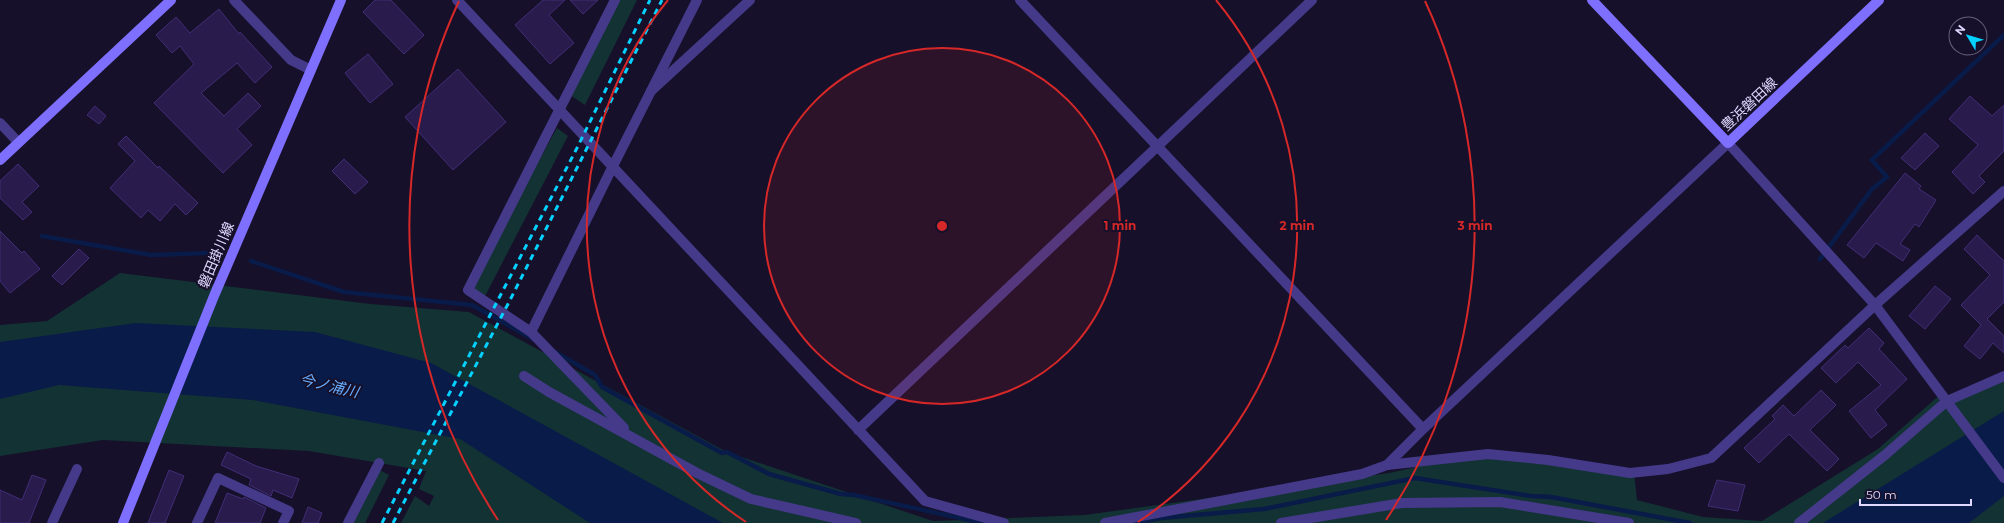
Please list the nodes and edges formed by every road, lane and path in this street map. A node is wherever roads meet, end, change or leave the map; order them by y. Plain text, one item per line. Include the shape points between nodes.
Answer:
1 (171, 0) edge
2 (234, 0) edge
3 (341, 0) edge
4 (457, 0) edge
5 (615, 0) edge
6 (697, 0) edge
7 (750, 0) edge
8 (1020, 0) edge
9 (1312, 0) edge
10 (1592, 0) edge
11 (1879, 0) edge
12 (311, 70) junction
13 (651, 91) junction
14 (559, 110) junction
15 (0, 122) edge
16 (18, 142) junction
17 (1728, 143) junction
18 (1157, 146) junction
19 (0, 160) edge
20 (612, 166) junction
21 (2004, 191) edge
22 (1875, 305) junction
23 (531, 332) junction
24 (524, 376) dead end
25 (2004, 376) edge
26 (1947, 401) junction
27 (1423, 429) junction
28 (858, 430) junction
29 (632, 435) junction
30 (379, 463) dead end
31 (1386, 465) junction
32 (77, 469) dead end
33 (2004, 478) edge
34 (52, 523) edge
35 (123, 523) edge
36 (197, 523) edge
37 (283, 523) edge
38 (348, 523) edge
39 (856, 523) edge
40 (1004, 523) edge
41 (1105, 523) edge
42 (1281, 523) edge
43 (1629, 523) edge
44 (1799, 523) edge

1 - 16 main road
2 - 12 street via 292,60
3 - 12 main road, 磐田掛川線
4 - 14 street
5 - 14 street
6 - 13 street
7 - 13 street
8 - 18 street
9 - 18 street
10 - 17 main road, 豊浜磐田線
11 - 17 main road, 豊浜磐田線
12 - 35 main road, 磐田掛川線 via 214,296
13 - 20 street
14 - 20 street
14 - 23 street via 468,290
15 - 16 street
16 - 19 main road
17 - 22 street
17 - 27 street
18 - 27 street
18 - 28 street
20 - 23 street
20 - 28 street
21 - 22 street
22 - 26 street
22 - 31 street via 1711,458 1668,469 1630,473 1548,460 1488,454
23 - 29 street
24 - 29 street via 549,392
25 - 26 street
26 - 33 street
26 - 44 street via 1885,456
27 - 31 street
28 - 40 street via 925,501
29 - 39 street via 697,473 751,499
30 - 38 street
31 - 41 street via 1362,474
32 - 34 street
36 - 37 street via 218,478 289,511
42 - 43 street via 1402,503 1500,502

